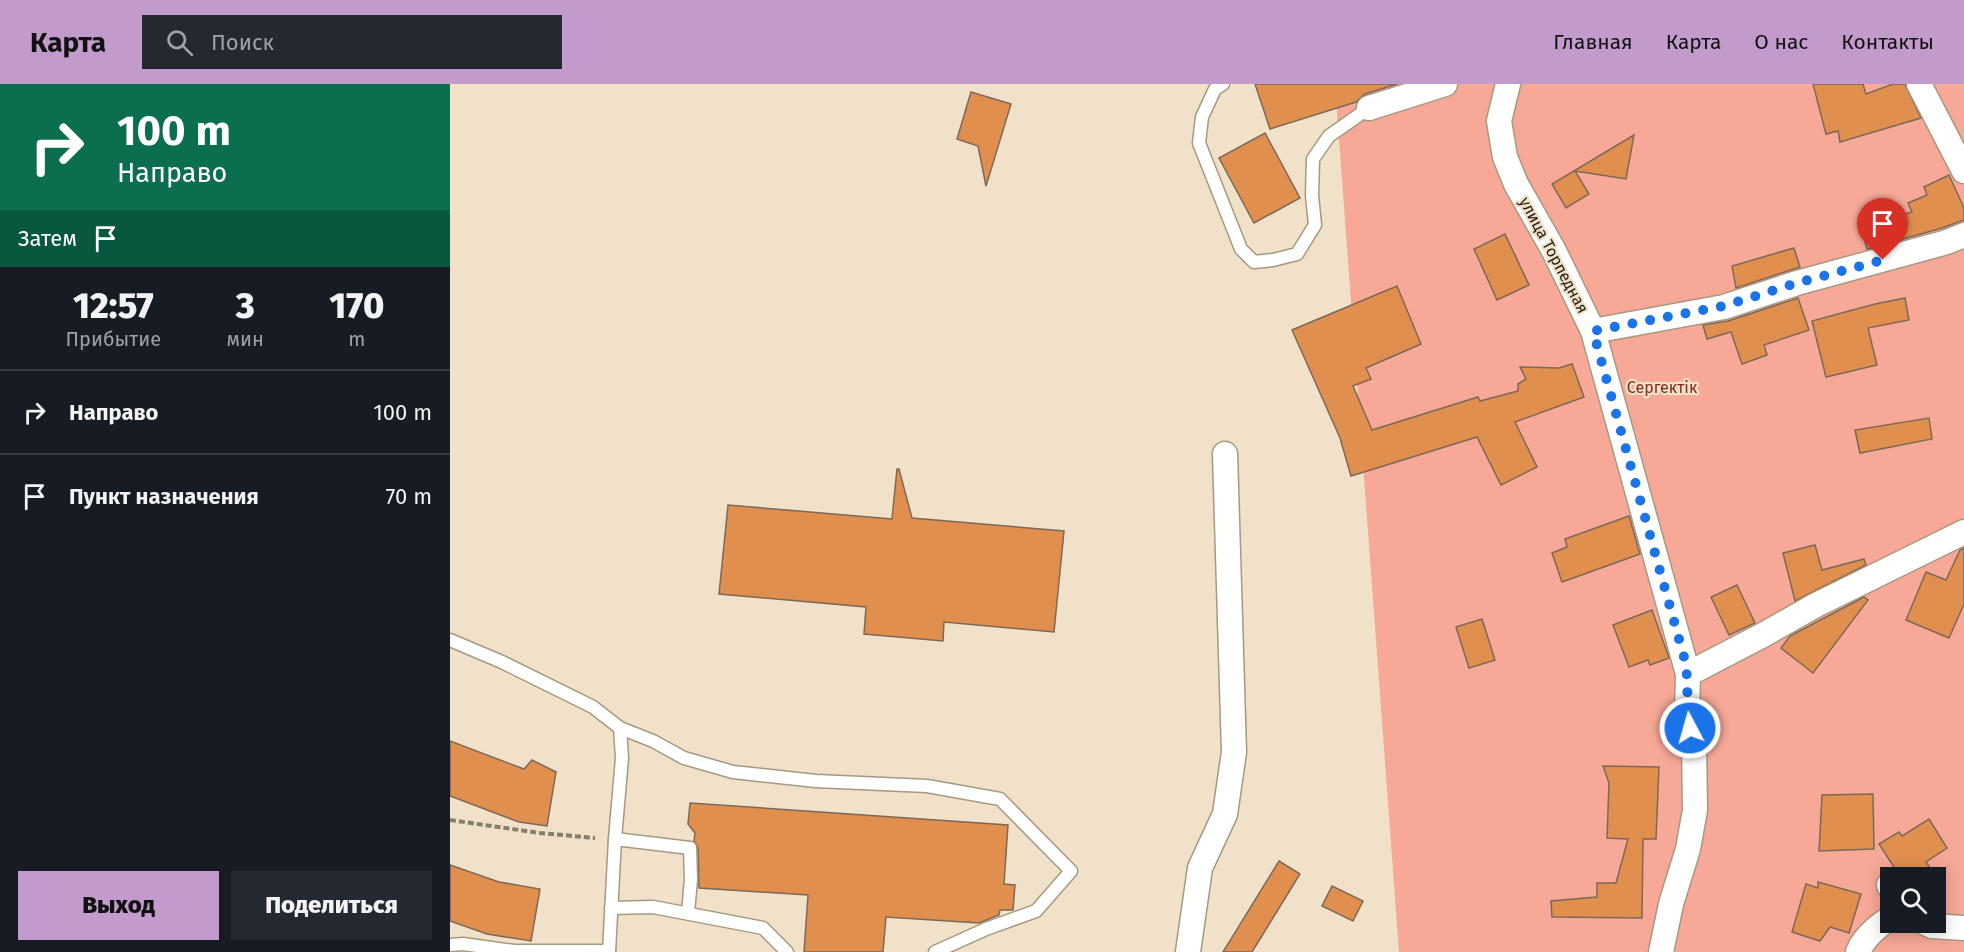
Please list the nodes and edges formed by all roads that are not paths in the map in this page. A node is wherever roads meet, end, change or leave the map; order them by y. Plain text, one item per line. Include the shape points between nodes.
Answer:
1 (1223, 84) edge
2 (1445, 84) edge
3 (1508, 84) edge
4 (1919, 84) edge
5 (1369, 108) joint
6 (1964, 171) edge
7 (1964, 235) edge
8 (1593, 331) junction
9 (1225, 454) dead end
10 (1964, 532) edge
11 (450, 640) edge
12 (1688, 674) junction
13 (620, 728) junction
14 (615, 839) junction
15 (611, 908) junction
16 (688, 913) junction
17 (1880, 925) edge
18 (1946, 927) edge
19 (1964, 928) edge
20 (450, 945) edge
21 (609, 952) edge
22 (787, 952) edge
23 (934, 952) edge
24 (1188, 952) edge
25 (1661, 952) edge
26 (1858, 952) edge

1 - 5 lane via 1215,89 1202,117 1198,143 1241,249 1254,262 1298,254 1315,225 1313,159 1329,136
2 - 5 street
3 - 8 street, улица Торпедная via 1499,122 1505,157
4 - 6 street
7 - 8 street via 1724,306
8 - 12 street, улица Торпедная
9 - 24 street via 1234,752 1225,813 1200,868
10 - 12 street via 1816,604
11 - 13 lane via 593,706
12 - 25 street, улица Торпедная via 1687,714 1694,742 1695,810
13 - 14 lane via 622,758
13 - 23 lane via 684,758 733,772 816,782 927,786 1000,800 1071,871 1036,911
14 - 15 lane
14 - 16 lane via 690,848
15 - 16 lane via 653,907
15 - 21 lane
16 - 22 lane via 763,928
17 - 26 street
18 - 19 street
20 - 21 lane via 514,951

